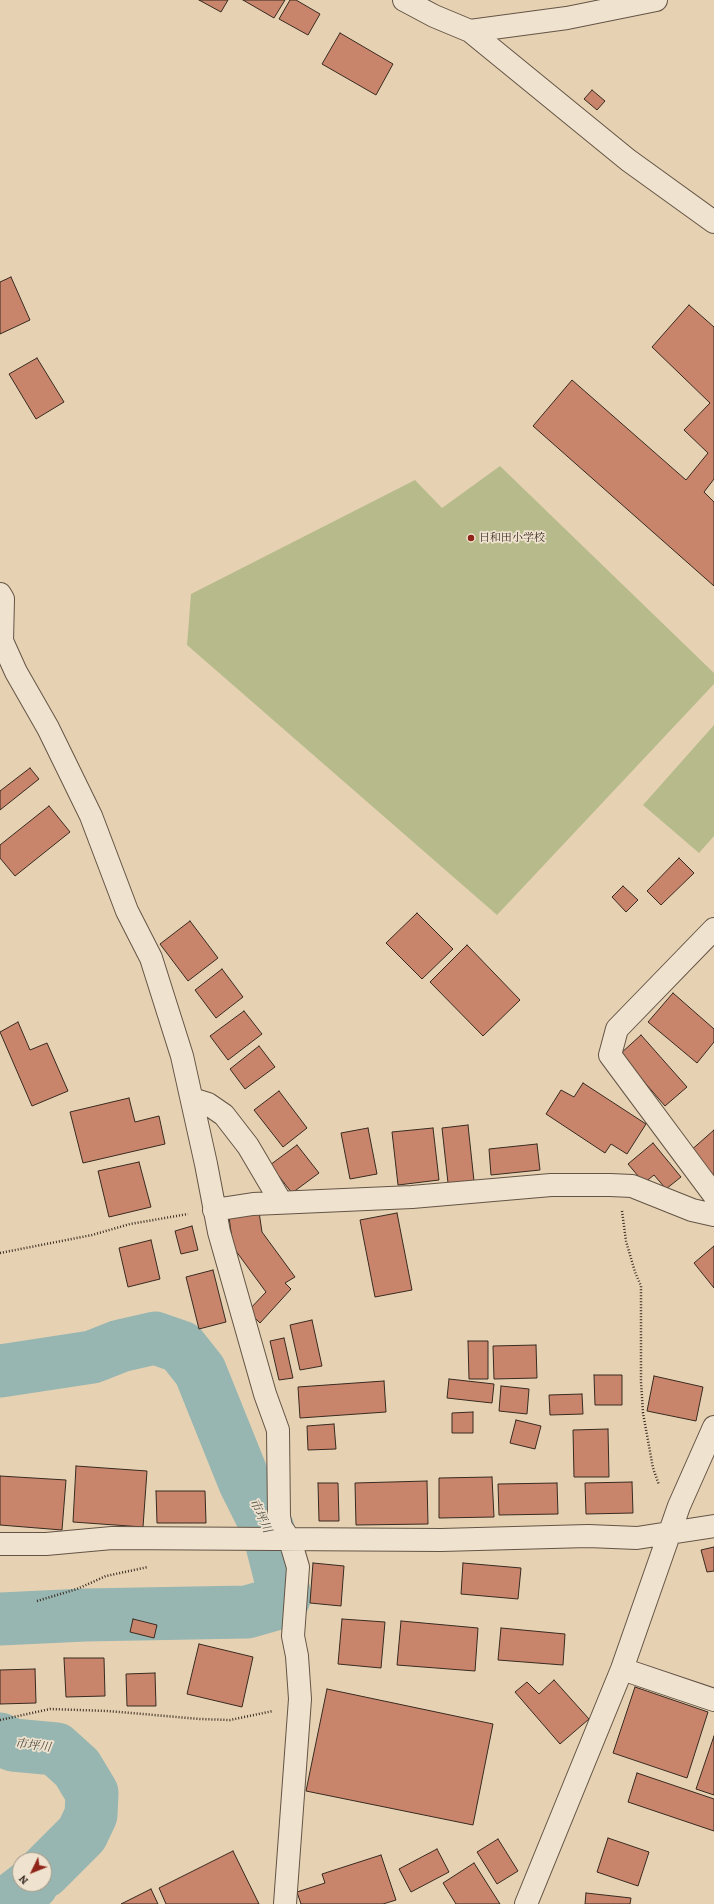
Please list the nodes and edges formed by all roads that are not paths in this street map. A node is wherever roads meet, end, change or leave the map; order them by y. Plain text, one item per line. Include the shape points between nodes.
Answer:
1 (404, 0) edge
2 (656, 0) edge
3 (470, 30) junction
4 (714, 222) edge
5 (0, 594) edge
6 (714, 929) edge
7 (192, 1099) junction
8 (714, 1195) edge
9 (281, 1202) junction
10 (214, 1210) junction
11 (714, 1214) edge
12 (714, 1427) edge
13 (714, 1526) edge
14 (671, 1533) junction
15 (290, 1540) junction
16 (0, 1544) edge
17 (622, 1669) junction
18 (714, 1700) edge
19 (285, 1904) edge
20 (526, 1904) edge

1 - 3 street via 434,16
2 - 3 street via 567,18
3 - 4 street via 628,160
5 - 7 street via 3,599 2,640 91,816 127,911 151,958 182,1056
6 - 8 street via 617,1029 610,1054
7 - 9 street via 208,1104 224,1115 248,1146
7 - 10 street
9 - 10 street
9 - 11 street via 412,1197 551,1185 618,1185 632,1186 692,1210
10 - 15 street via 265,1394 278,1430 279,1518 281,1527
12 - 14 street via 679,1506
13 - 14 street
14 - 15 street via 637,1538 588,1536 441,1540
14 - 17 street
15 - 16 street via 112,1538 46,1544
15 - 19 street via 298,1567 293,1636 297,1656 300,1707
17 - 18 street
17 - 20 street

